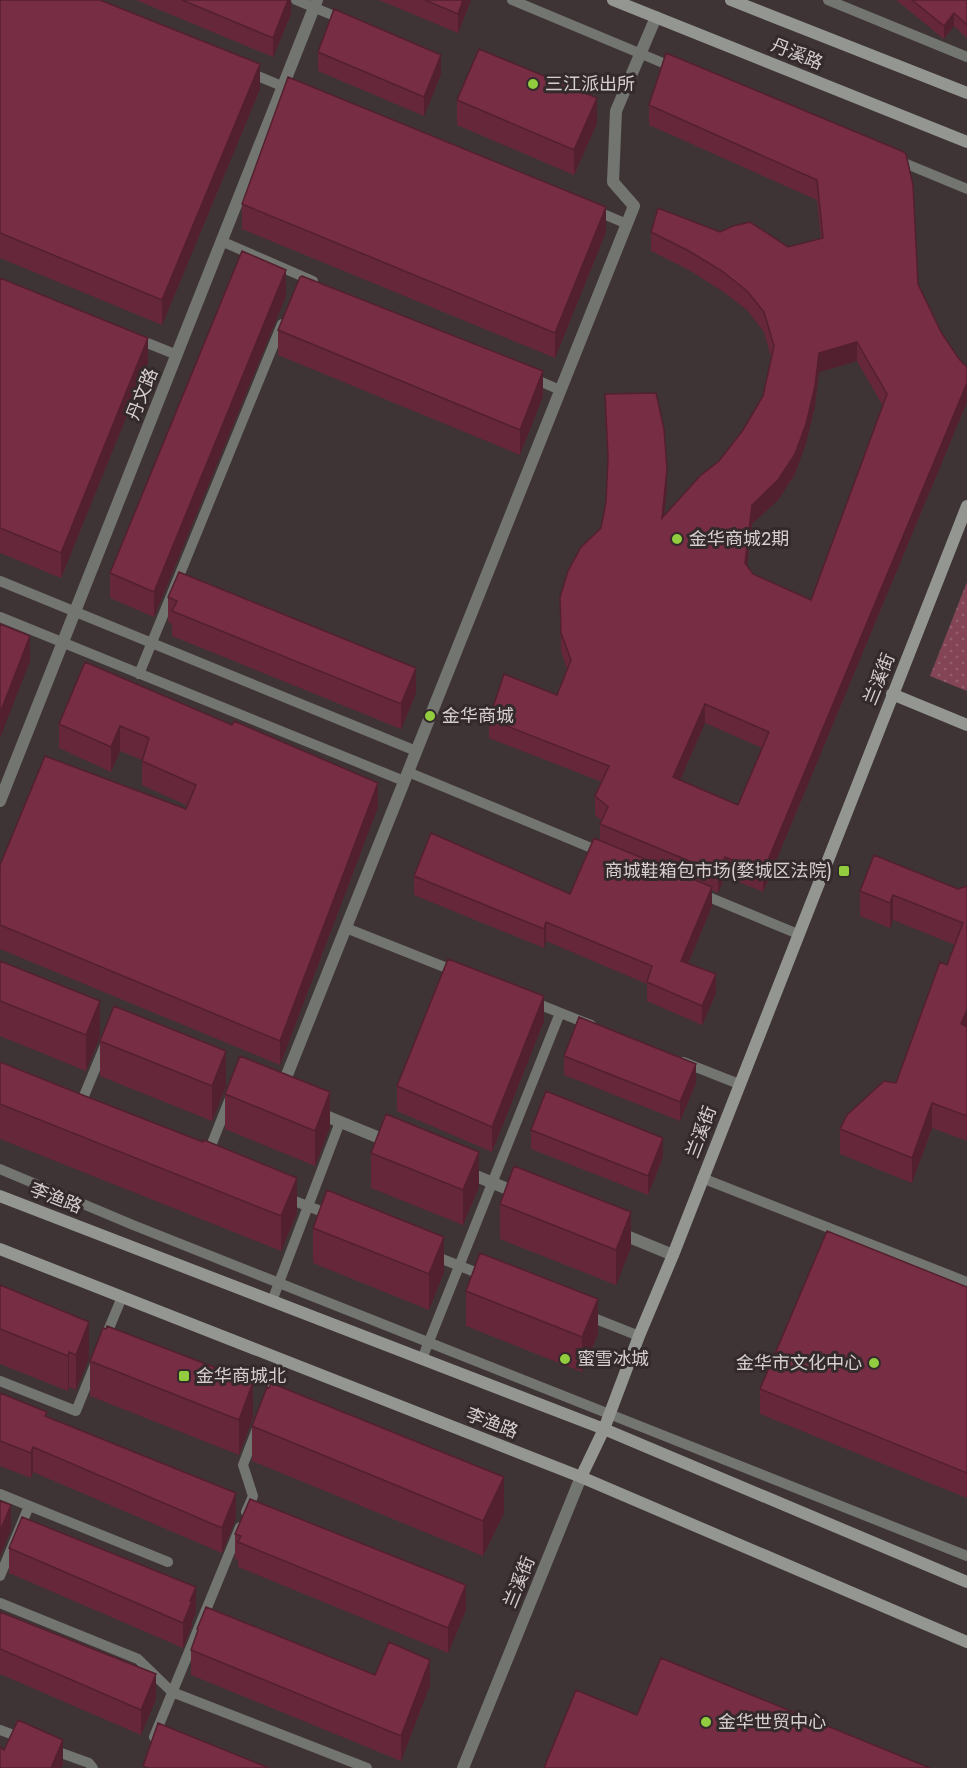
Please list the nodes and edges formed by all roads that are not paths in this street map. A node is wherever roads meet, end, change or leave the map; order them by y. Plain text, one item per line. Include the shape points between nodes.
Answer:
1 (296, 0) edge
2 (512, 0) edge
3 (613, 0) edge
4 (731, 0) edge
5 (828, 0) edge
6 (316, 4) edge
7 (656, 17) junction
8 (357, 25) edge
9 (641, 54) junction
10 (967, 57) edge
11 (240, 69) edge
12 (684, 72) edge
13 (288, 88) junction
14 (967, 93) edge
15 (967, 142) edge
16 (891, 158) edge
17 (967, 189) edge
18 (582, 206) edge
19 (627, 224) junction
20 (221, 241) junction
21 (302, 276) junction
22 (324, 286) edge
23 (298, 287) edge
24 (289, 309) edge
25 (121, 332) edge
26 (177, 355) junction
27 (517, 371) edge
28 (560, 390) junction
29 (967, 506) edge
30 (0, 581) edge
31 (75, 612) junction
32 (0, 617) edge
33 (63, 643) junction
34 (151, 643) junction
35 (139, 674) junction
36 (892, 694) junction
37 (967, 725) edge
38 (416, 751) junction
39 (406, 777) junction
40 (0, 801) edge
41 (614, 858) edge
42 (690, 889) edge
43 (346, 928) junction
44 (798, 934) junction
45 (464, 974) edge
46 (528, 1000) edge
47 (560, 1013) junction
48 (602, 1029) edge
49 (111, 1031) edge
50 (676, 1059) edge
51 (739, 1084) junction
52 (232, 1091) edge
53 (278, 1097) edge
54 (309, 1110) edge
55 (65, 1111) edge
56 (340, 1122) junction
57 (406, 1148) edge
58 (203, 1165) edge
59 (449, 1165) edge
60 (0, 1169) edge
61 (702, 1178) junction
62 (493, 1183) junction
63 (277, 1194) edge
64 (0, 1196) edge
65 (535, 1200) edge
66 (308, 1206) junction
67 (340, 1219) edge
68 (609, 1229) edge
69 (0, 1249) edge
70 (416, 1249) edge
71 (673, 1254) junction
72 (460, 1266) junction
73 (491, 1278) edge
74 (279, 1282) junction
75 (967, 1282) edge
76 (122, 1297) junction
77 (272, 1301) junction
78 (576, 1311) edge
79 (639, 1336) junction
80 (429, 1342) junction
81 (422, 1359) junction
82 (283, 1360) junction
83 (0, 1381) edge
84 (610, 1414) junction
85 (604, 1429) junction
86 (581, 1477) junction
87 (0, 1494) edge
88 (29, 1506) junction
89 (967, 1556) edge
90 (168, 1562) dead end
91 (0, 1576) edge
92 (967, 1582) edge
93 (0, 1602) edge
94 (967, 1642) edge
95 (172, 1692) junction
96 (0, 1730) edge
97 (33, 1742) edge
98 (150, 1746) edge
99 (45, 1747) edge
100 (93, 1768) edge
101 (367, 1768) edge
102 (463, 1768) edge

1 - 6 lane
2 - 9 lane
3 - 7 main road, 丹溪路
4 - 14 main road, 丹溪路
5 - 10 lane
6 - 8 lane
6 - 13 street, 丹文路
7 - 9 street
7 - 15 main road, 丹溪路
9 - 12 lane
9 - 19 street via 616,111 613,182 633,206
11 - 13 lane
13 - 20 street, 丹文路
16 - 17 lane
18 - 19 lane
19 - 28 street
20 - 21 lane
20 - 26 street, 丹文路
21 - 22 lane
21 - 23 lane
24 - 34 lane
25 - 26 lane
26 - 31 street, 丹文路
27 - 28 lane
28 - 38 street
29 - 36 main road, 兰溪街
30 - 31 lane
31 - 33 street, 丹文路
31 - 34 lane
32 - 33 lane
33 - 35 lane
33 - 40 street, 丹文路
34 - 35 lane
34 - 38 lane
35 - 39 lane
36 - 37 main road
36 - 44 main road, 兰溪街
38 - 39 street
39 - 41 lane
39 - 43 street
42 - 44 lane
43 - 45 lane
43 - 53 street
44 - 51 main road, 兰溪街
46 - 47 lane
47 - 48 lane
47 - 62 lane
49 - 55 lane via 82,1117
50 - 51 lane
51 - 61 main road, 兰溪街
52 - 58 lane
54 - 56 street
56 - 57 street
56 - 66 lane
59 - 62 street
60 - 74 lane
61 - 71 main road, 兰溪街
61 - 75 lane
62 - 65 street
62 - 72 lane
63 - 66 lane
64 - 77 main road, 李渔路
66 - 67 lane
66 - 74 lane
68 - 71 street
69 - 76 main road, 李渔路
70 - 72 lane
71 - 79 main road, 兰溪街
72 - 73 lane
72 - 80 lane
74 - 77 lane
74 - 80 lane
76 - 82 main road, 李渔路
76 - 83 lane via 76,1411
77 - 81 main road, 李渔路
78 - 79 lane
79 - 84 main road, 兰溪街
80 - 81 lane
80 - 84 lane
81 - 85 main road, 李渔路
82 - 86 main road, 李渔路
82 - 95 lane via 243,1465 253,1496
84 - 85 main road, 兰溪街
84 - 89 lane
85 - 86 main road, 兰溪街
85 - 92 main road, 李渔路
86 - 94 main road, 李渔路
86 - 102 street, 兰溪街
87 - 88 lane
88 - 90 lane
88 - 91 lane
93 - 95 lane via 138,1659
95 - 98 lane
95 - 101 lane
96 - 97 lane
99 - 100 lane

